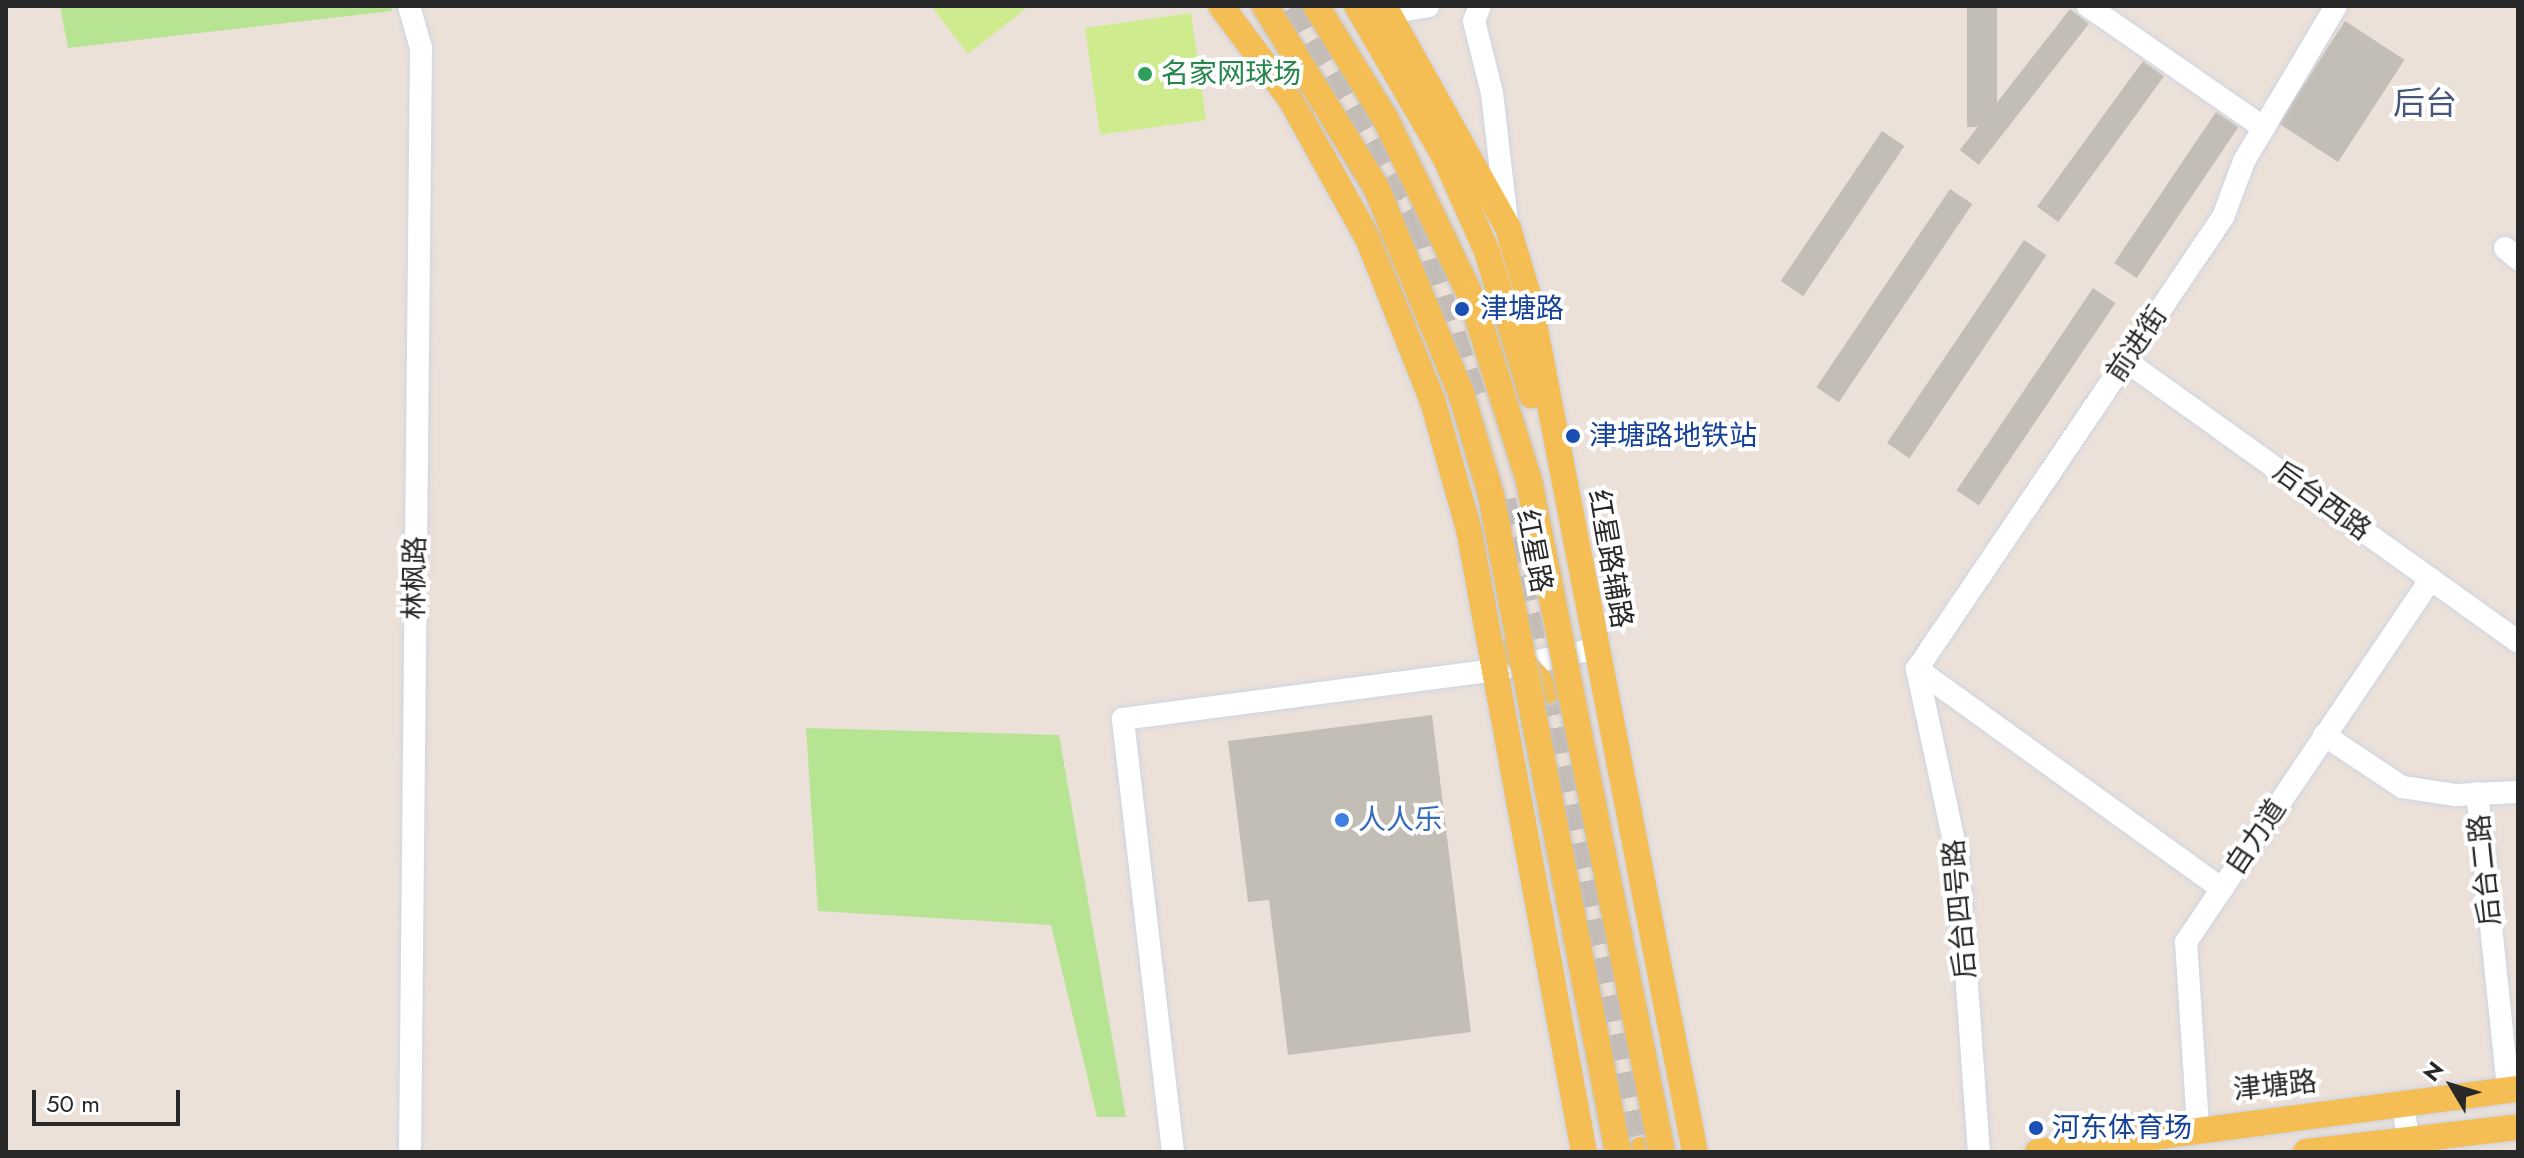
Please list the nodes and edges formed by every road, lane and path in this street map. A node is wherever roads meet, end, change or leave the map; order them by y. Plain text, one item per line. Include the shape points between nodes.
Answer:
1 (409, 6) edge
2 (1221, 6) edge
3 (1265, 6) edge
4 (1316, 6) edge
5 (1357, 6) edge
6 (1428, 6) edge
7 (1480, 6) edge
8 (2088, 6) edge
9 (2336, 6) edge
10 (1387, 10) edge
11 (2264, 128) junction
12 (1508, 228) junction
13 (2126, 361) junction
14 (2431, 579) junction
15 (1587, 612) junction
16 (1485, 614) junction
17 (2518, 642) edge
18 (1594, 649) junction
19 (1530, 663) junction
20 (1917, 669) junction
21 (1496, 670) junction
22 (1548, 690) dead end
23 (2324, 735) junction
24 (2518, 792) edge
25 (2477, 793) junction
26 (2222, 889) junction
27 (2515, 1091) edge
28 (2403, 1105) junction
29 (1689, 1124) junction
30 (2198, 1126) junction
31 (2518, 1127) edge
32 (1581, 1144) edge
33 (2443, 1144) edge
34 (2409, 1146) edge
35 (410, 1152) edge
36 (1173, 1152) edge
37 (1641, 1152) edge
38 (1689, 1152) edge
39 (1695, 1152) edge
40 (1703, 1152) edge
41 (1979, 1152) edge
42 (2038, 1152) edge
43 (2309, 1152) edge

1 - 35 street, 林枫路 via 421,48
2 - 16 main road via 1291,100 1369,241 1448,453
3 - 37 main road, 红星路, bridge via 1376,187 1461,393 1491,495
4 - 37 main road, 红星路, bridge via 1386,120 1472,299 1529,481
5 - 15 main road via 1445,157 1487,252
6 - 10 street
7 - 12 street via 1474,21 1492,93
8 - 11 street
9 - 11 street, 前进街
10 - 12 main road, 红星路辅路
11 - 13 street, 前进街 via 2223,217
12 - 15 main road, 红星路辅路 via 1529,298
13 - 14 street, 后台西路
13 - 20 street, 前进街
14 - 17 street, 后台西路
14 - 23 street, 自力道
15 - 18 main road, 红星路辅路
16 - 19 main road via 1503,644
16 - 21 main road
18 - 19 street
18 - 29 main road, 红星路辅路
19 - 21 street
19 - 22 main road
20 - 26 street
20 - 41 street, 后台四号路 via 1958,860
21 - 32 main road
21 - 36 street via 1123,719
23 - 25 street via 2402,787
23 - 26 street, 自力道
24 - 25 street
25 - 27 street, 后台二路
26 - 30 street, 自力道 via 2186,942
27 - 28 main road, 津塘路
27 - 33 main road
28 - 30 main road, 津塘路
28 - 34 street
29 - 38 main road
29 - 39 main road, 红星路辅路
29 - 40 main road
30 - 42 main road, 津塘路
31 - 33 main road
33 - 34 main road
34 - 43 main road

